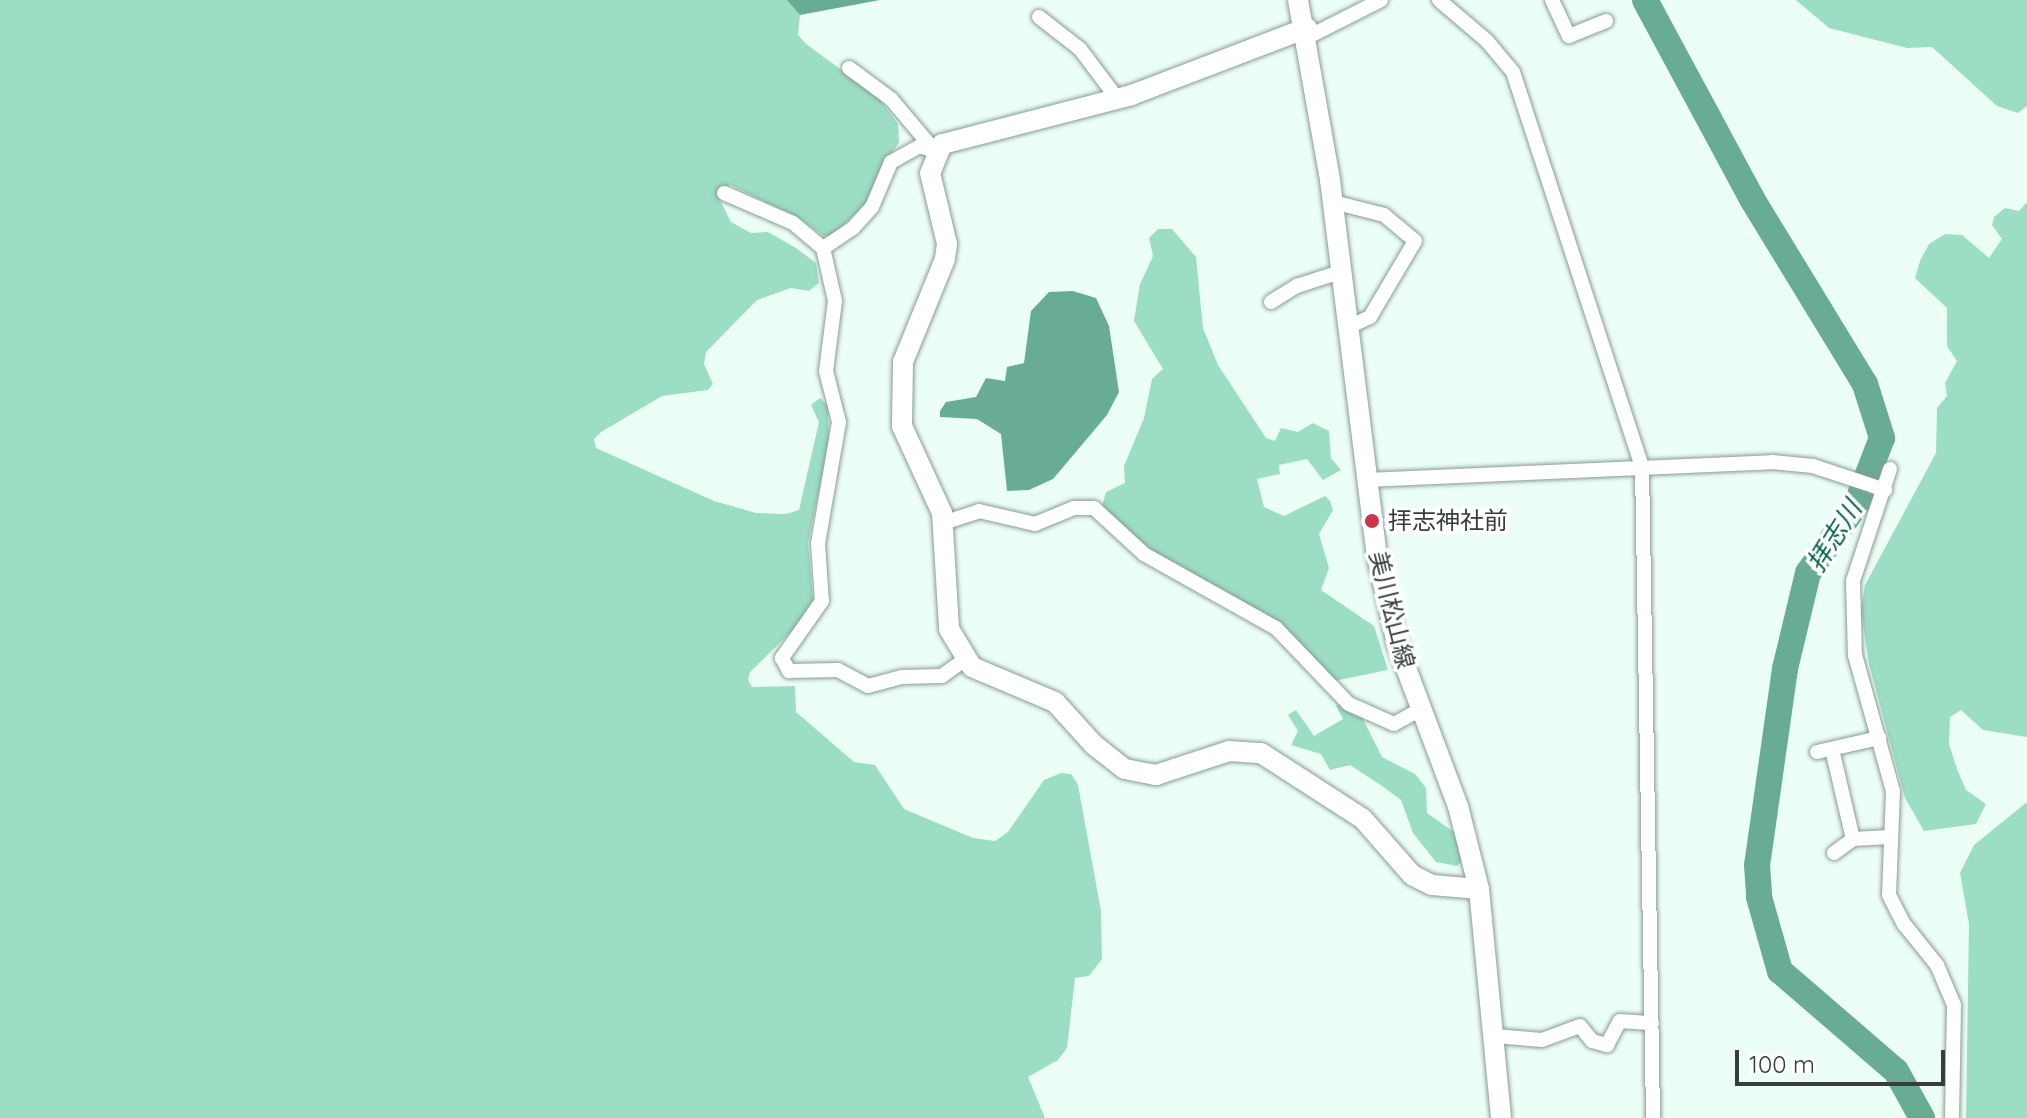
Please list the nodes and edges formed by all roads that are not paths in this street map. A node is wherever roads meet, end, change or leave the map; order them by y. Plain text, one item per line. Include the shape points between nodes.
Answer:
1 (1298, 0) edge
2 (1381, 0) edge
3 (1439, 0) edge
4 (1552, 0) edge
5 (1039, 17) dead end
6 (1600, 28) dead end
7 (1308, 33) junction
8 (849, 68) dead end
9 (1117, 98) junction
10 (935, 151) junction
11 (724, 193) dead end
12 (1333, 202) junction
13 (823, 248) junction
14 (1343, 271) junction
15 (1271, 302) dead end
16 (1349, 327) junction
17 (1642, 466) junction
18 (1890, 469) dead end
19 (1366, 480) junction
20 (1882, 489) junction
21 (943, 523) junction
22 (965, 659) junction
23 (1421, 709) junction
24 (1879, 738) junction
25 (1890, 837) junction
26 (1853, 839) junction
27 (1834, 853) dead end
28 (1479, 889) junction
29 (1652, 1023) junction
30 (1495, 1036) junction
31 (1501, 1118) edge
32 (1653, 1118) edge
33 (1952, 1118) edge

1 - 7 street, 美川松山線
2 - 7 street
3 - 17 street via 1499,53 1525,100
4 - 6 street via 1569,36
5 - 9 street via 1087,57
7 - 9 street
7 - 12 street, 美川松山線
8 - 10 street via 891,99
9 - 10 street via 954,139
10 - 13 street via 920,146 891,162 872,207
10 - 21 street via 930,173 945,259 903,362 899,387 908,444 937,498
11 - 13 street via 793,223
12 - 14 street, 美川松山線
12 - 16 street via 1384,215 1415,241 1370,317
13 - 22 street via 833,271 835,301 826,371 839,422 818,543 822,601 784,651 784,665 799,672 838,670 868,686 902,677 942,676
14 - 15 street via 1297,286
14 - 16 street, 美川松山線
16 - 19 street, 美川松山線
17 - 19 street
17 - 20 street via 1772,462 1813,466
17 - 29 street
18 - 20 street
19 - 23 street, 美川松山線 via 1384,597
20 - 24 street via 1853,581 1855,655
21 - 22 street via 949,629
21 - 23 street via 979,511 1035,524 1074,508 1094,508 1144,554 1276,628 1349,704 1394,724
22 - 28 street via 989,675 1055,702 1125,769 1156,775 1229,751 1261,753 1363,819 1412,875 1432,885
23 - 28 street, 美川松山線 via 1458,806
24 - 25 street via 1893,791
24 - 26 street via 1824,751
25 - 26 street
25 - 33 street via 1886,881 1894,910 1937,965 1954,1005
26 - 27 street
28 - 30 street, 美川松山線
29 - 30 street via 1620,1021 1607,1045 1592,1041 1580,1026 1542,1040
29 - 32 street
30 - 31 street, 美川松山線

